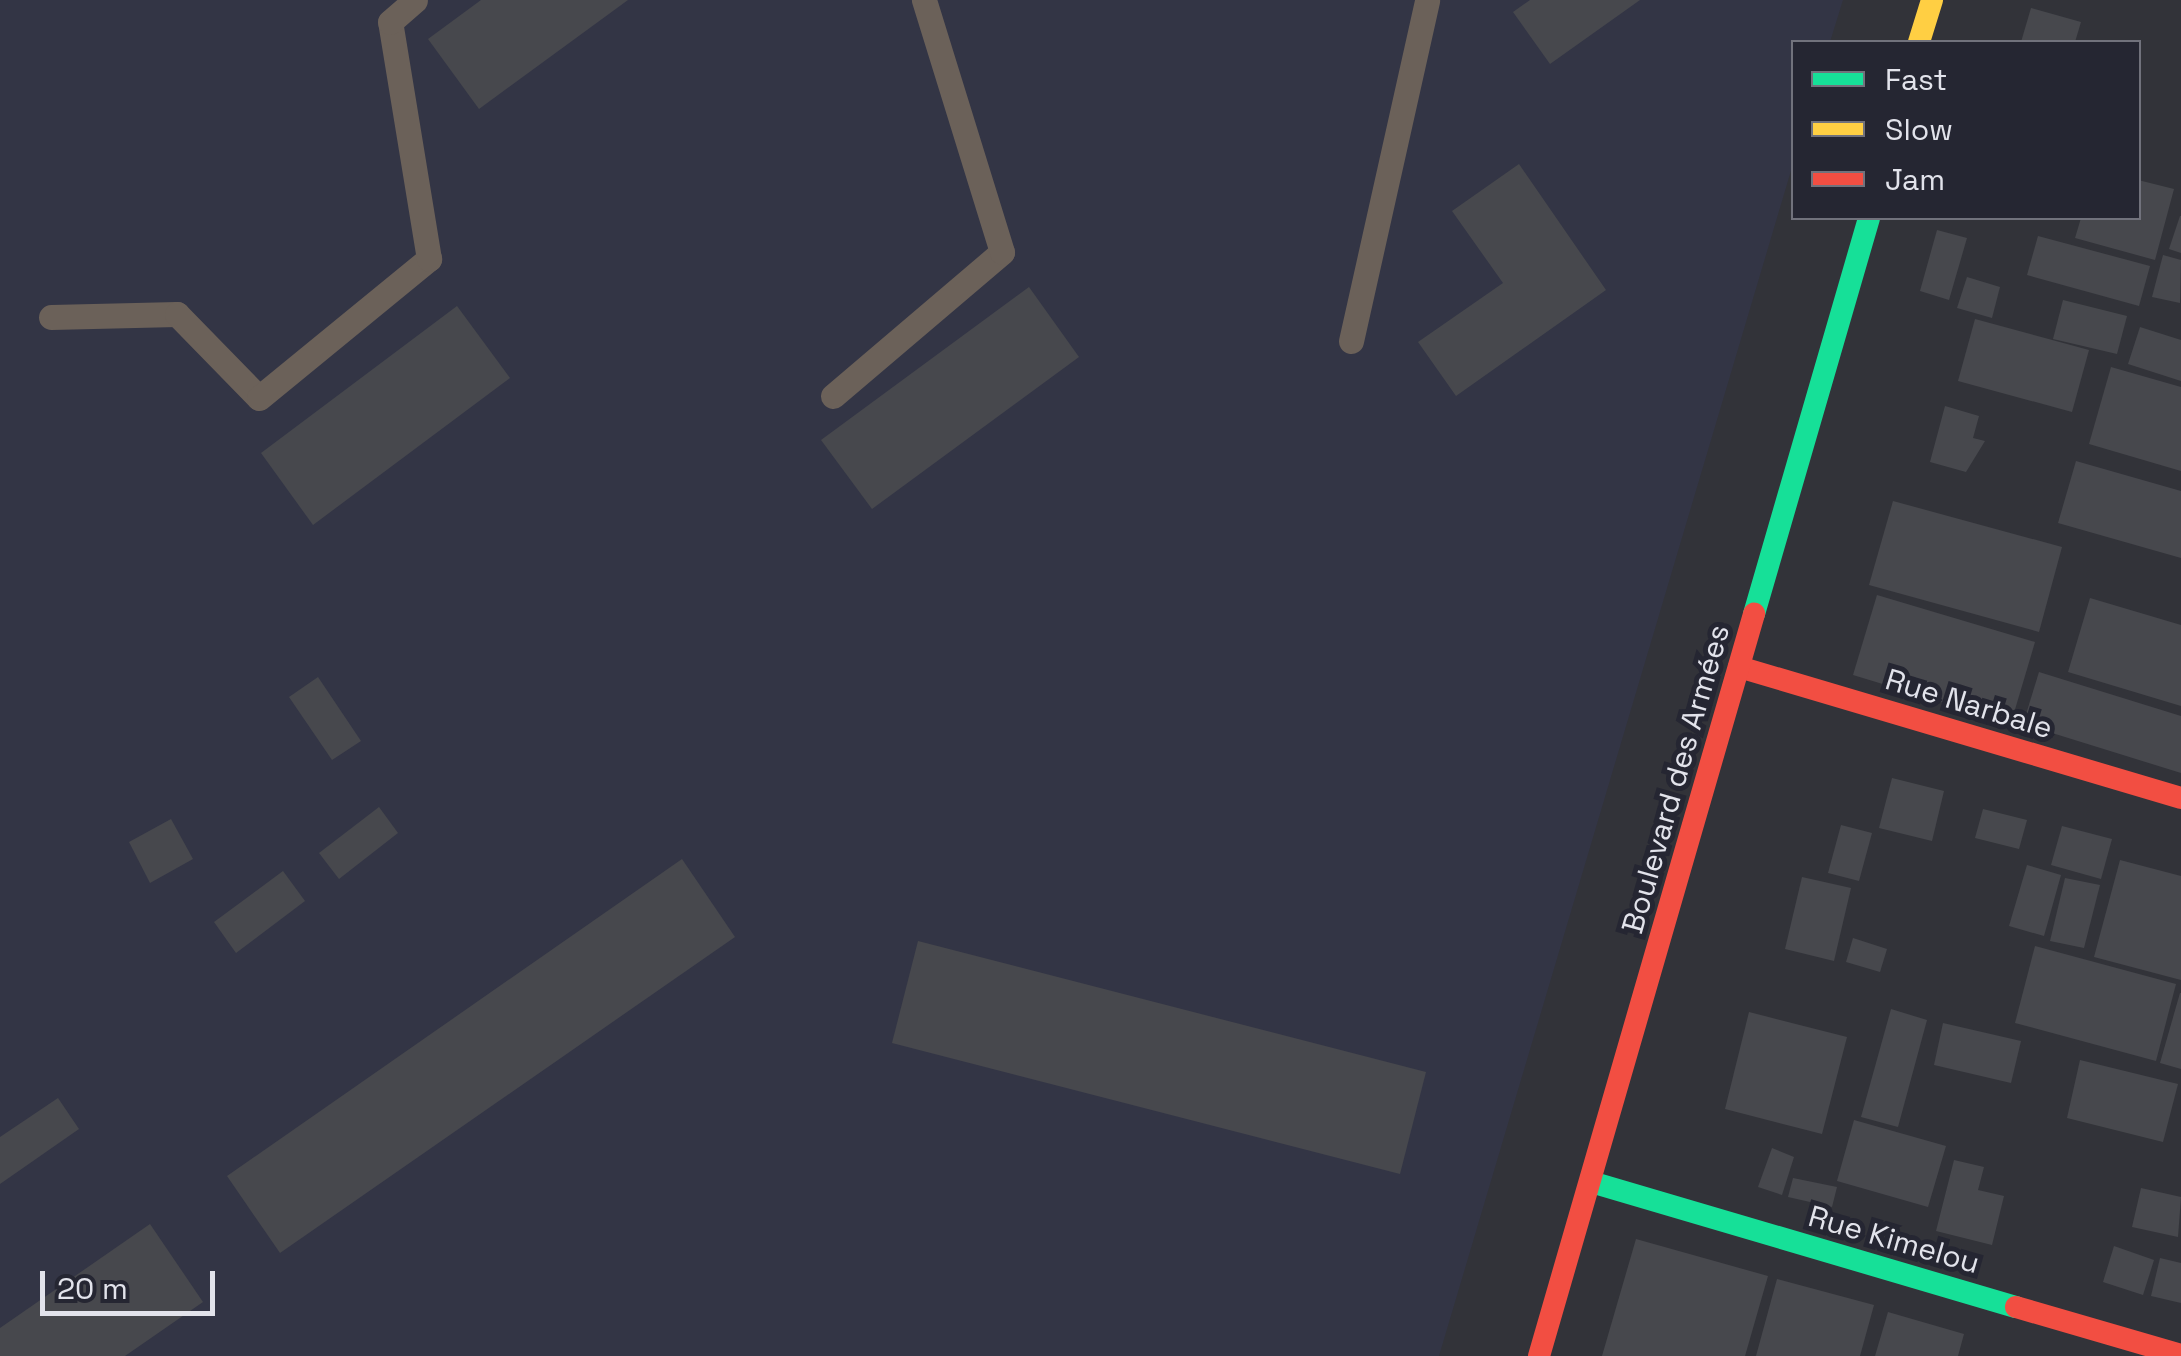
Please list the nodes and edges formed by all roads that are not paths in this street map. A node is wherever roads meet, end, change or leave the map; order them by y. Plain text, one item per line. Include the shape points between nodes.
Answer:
1 (415, 0) edge
2 (924, 0) edge
3 (1426, 0) edge
4 (1932, 0) edge
5 (1920, 40) edge
6 (1868, 220) edge
7 (51, 316) dead end
8 (1351, 341) dead end
9 (833, 396) dead end
10 (1740, 667) junction
11 (2181, 798) edge
12 (1591, 1182) junction
13 (2181, 1355) edge
14 (1539, 1356) edge

1 - 7 lane via 390,22 430,258 260,398 177,314
2 - 9 lane via 1002,252
3 - 8 lane
4 - 5 street
6 - 10 street, Boulevard des Armées
10 - 11 street, Rue Narbale
10 - 12 street, Boulevard des Armées
12 - 13 street, Rue Kimelou
12 - 14 street, Boulevard des Armées

